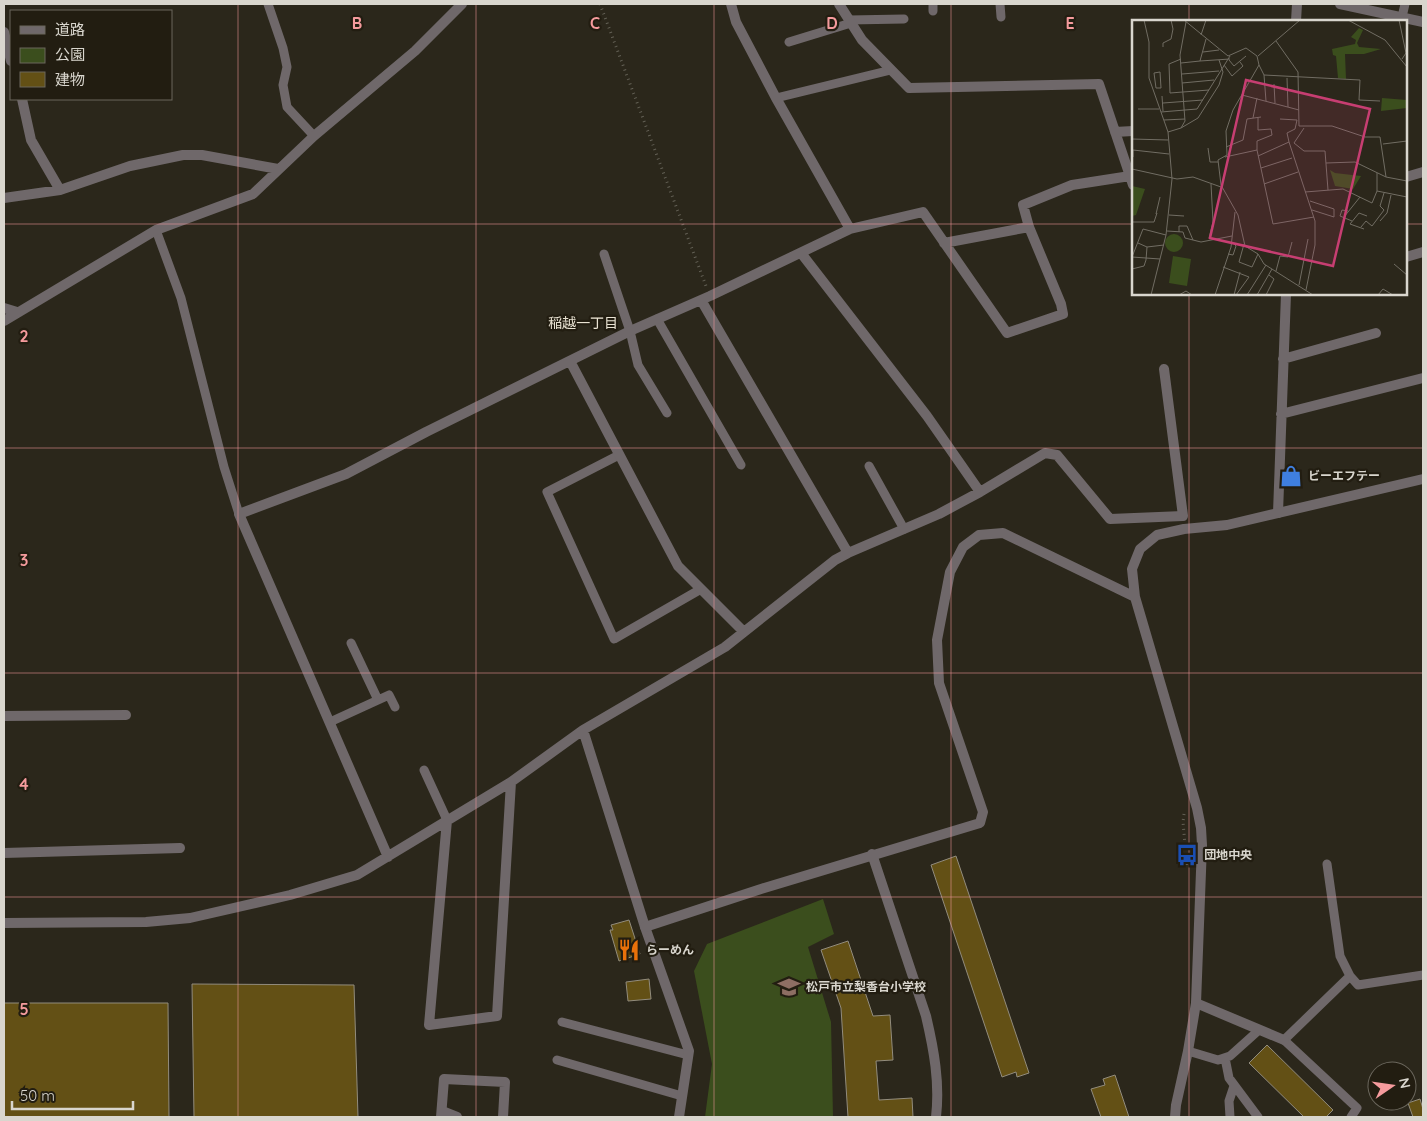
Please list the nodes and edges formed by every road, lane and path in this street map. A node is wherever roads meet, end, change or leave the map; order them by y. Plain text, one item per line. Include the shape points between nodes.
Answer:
1 (268, 4) edge
2 (462, 4) edge
3 (600, 4) edge
4 (731, 4) edge
5 (838, 4) edge
6 (1000, 4) edge
7 (1297, 4) edge
8 (1342, 4) edge
9 (1405, 4) edge
10 (1001, 17) dead end
11 (1402, 17) junction
12 (904, 19) dead end
13 (1296, 20) edge
14 (850, 22) junction
15 (1423, 22) edge
16 (4, 32) edge
17 (789, 42) dead end
18 (10, 57) edge
19 (891, 70) junction
20 (776, 98) junction
21 (22, 100) edge
22 (1132, 131) edge
23 (1115, 132) junction
24 (314, 136) junction
25 (278, 169) junction
26 (1423, 172) edge
27 (1407, 177) edge
28 (1132, 180) edge
29 (60, 190) junction
30 (4, 198) edge
31 (1028, 227) junction
32 (850, 229) junction
33 (156, 230) junction
34 (944, 243) junction
35 (1423, 252) edge
36 (802, 253) junction
37 (604, 254) dead end
38 (1407, 257) edge
39 (1286, 295) edge
40 (706, 298) junction
41 (4, 308) edge
42 (17, 312) junction
43 (657, 319) junction
44 (4, 321) edge
45 (630, 331) junction
46 (1376, 333) dead end
47 (1283, 359) junction
48 (570, 361) junction
49 (1164, 369) dead end
50 (1423, 378) edge
51 (667, 413) dead end
52 (1281, 414) junction
53 (619, 454) junction
54 (741, 465) dead end
55 (869, 466) dead end
56 (1423, 478) edge
57 (980, 492) junction
58 (1278, 513) junction
59 (240, 514) junction
60 (1183, 516) junction
61 (904, 529) junction
62 (1184, 529) junction
63 (848, 553) junction
64 (701, 589) junction
65 (1135, 597) junction
66 (744, 632) junction
67 (351, 643) dead end
68 (378, 700) junction
69 (395, 707) dead end
70 (126, 714) dead end
71 (4, 716) edge
72 (330, 722) junction
73 (583, 730) junction
74 (424, 770) dead end
75 (511, 782) junction
76 (1184, 813) dead end
77 (447, 820) junction
78 (180, 848) dead end
79 (4, 852) edge
80 (872, 854) junction
81 (388, 857) junction
82 (1327, 864) dead end
83 (1188, 876) dead end
84 (4, 923) edge
85 (645, 927) junction
86 (1423, 975) edge
87 (1350, 976) junction
88 (1196, 1003) junction
89 (562, 1022) dead end
90 (1259, 1030) junction
91 (1284, 1040) junction
92 (1188, 1051) junction
93 (688, 1055) junction
94 (1225, 1058) junction
95 (557, 1060) dead end
96 (1234, 1086) junction
97 (682, 1096) junction
98 (441, 1114) edge
99 (457, 1117) edge
100 (503, 1117) edge
101 (679, 1117) edge
102 (936, 1117) edge
103 (1175, 1117) edge
104 (1230, 1117) edge
105 (1258, 1117) edge
106 (1351, 1117) edge

1 - 24 lane via 287,67 284,85 288,107
2 - 24 street via 415,51
3 - 40 path
4 - 20 street via 736,22
5 - 14 street
6 - 10 lane
7 - 13 street
8 - 11 street
9 - 11 lane
11 - 15 street
12 - 14 lane
14 - 17 lane
14 - 19 street via 862,40
16 - 18 street
19 - 20 lane
19 - 23 street via 909,88 1099,84
20 - 32 street
21 - 29 street via 31,140
22 - 23 street
23 - 28 street
24 - 25 street
25 - 29 street via 202,155 184,155 130,166
25 - 33 street via 253,194
26 - 27 street
28 - 31 street via 1072,185 1023,205
29 - 30 street
31 - 34 street
31 - 34 street via 1063,314 1007,332
32 - 34 street via 923,212
32 - 36 street
33 - 42 street
33 - 59 lane via 181,298 224,468
35 - 38 street
36 - 40 street
36 - 57 street via 927,416
37 - 45 lane
39 - 47 street
40 - 43 street
40 - 63 street
41 - 42 street
42 - 44 street
43 - 45 street
43 - 54 lane
45 - 48 street
45 - 51 lane via 638,366
46 - 47 street
47 - 52 street
48 - 53 street
48 - 59 street via 346,474
49 - 60 street
50 - 52 street
52 - 58 street
53 - 64 street via 678,566
53 - 64 lane via 547,492 614,638
55 - 61 lane
56 - 58 street
57 - 60 street via 1045,454 1057,455 1110,519
57 - 61 street
58 - 62 street via 1228,525
59 - 72 street
60 - 62 street
61 - 63 street
62 - 65 street via 1157,535 1140,549 1132,569
63 - 66 street via 834,560
64 - 66 street
65 - 80 street via 1003,533 979,534 963,547 950,572 936,640 939,683 983,812 980,823
65 - 88 street via 1201,828
66 - 73 street
67 - 68 lane
68 - 69 lane via 389,696
68 - 72 lane
70 - 71 street
72 - 81 street
73 - 75 street
73 - 85 street
74 - 77 lane
75 - 77 street
75 - 77 street via 497,1016 429,1025
76 - 83 path
77 - 81 street
78 - 79 street
80 - 85 street
80 - 102 street via 928,1025 937,1074
81 - 84 street via 357,875 290,895 190,918 146,922
82 - 87 lane via 1340,956
85 - 93 street
86 - 87 lane via 1358,985
87 - 91 lane
88 - 90 street
88 - 92 street
89 - 93 lane
90 - 91 street
90 - 94 lane
91 - 106 lane via 1357,1108
92 - 94 lane via 1218,1060
92 - 103 street
93 - 97 street
94 - 96 lane
95 - 97 lane
96 - 104 lane via 1229,1101
96 - 105 lane
97 - 101 street
98 - 99 street
98 - 100 street via 444,1079 506,1082

